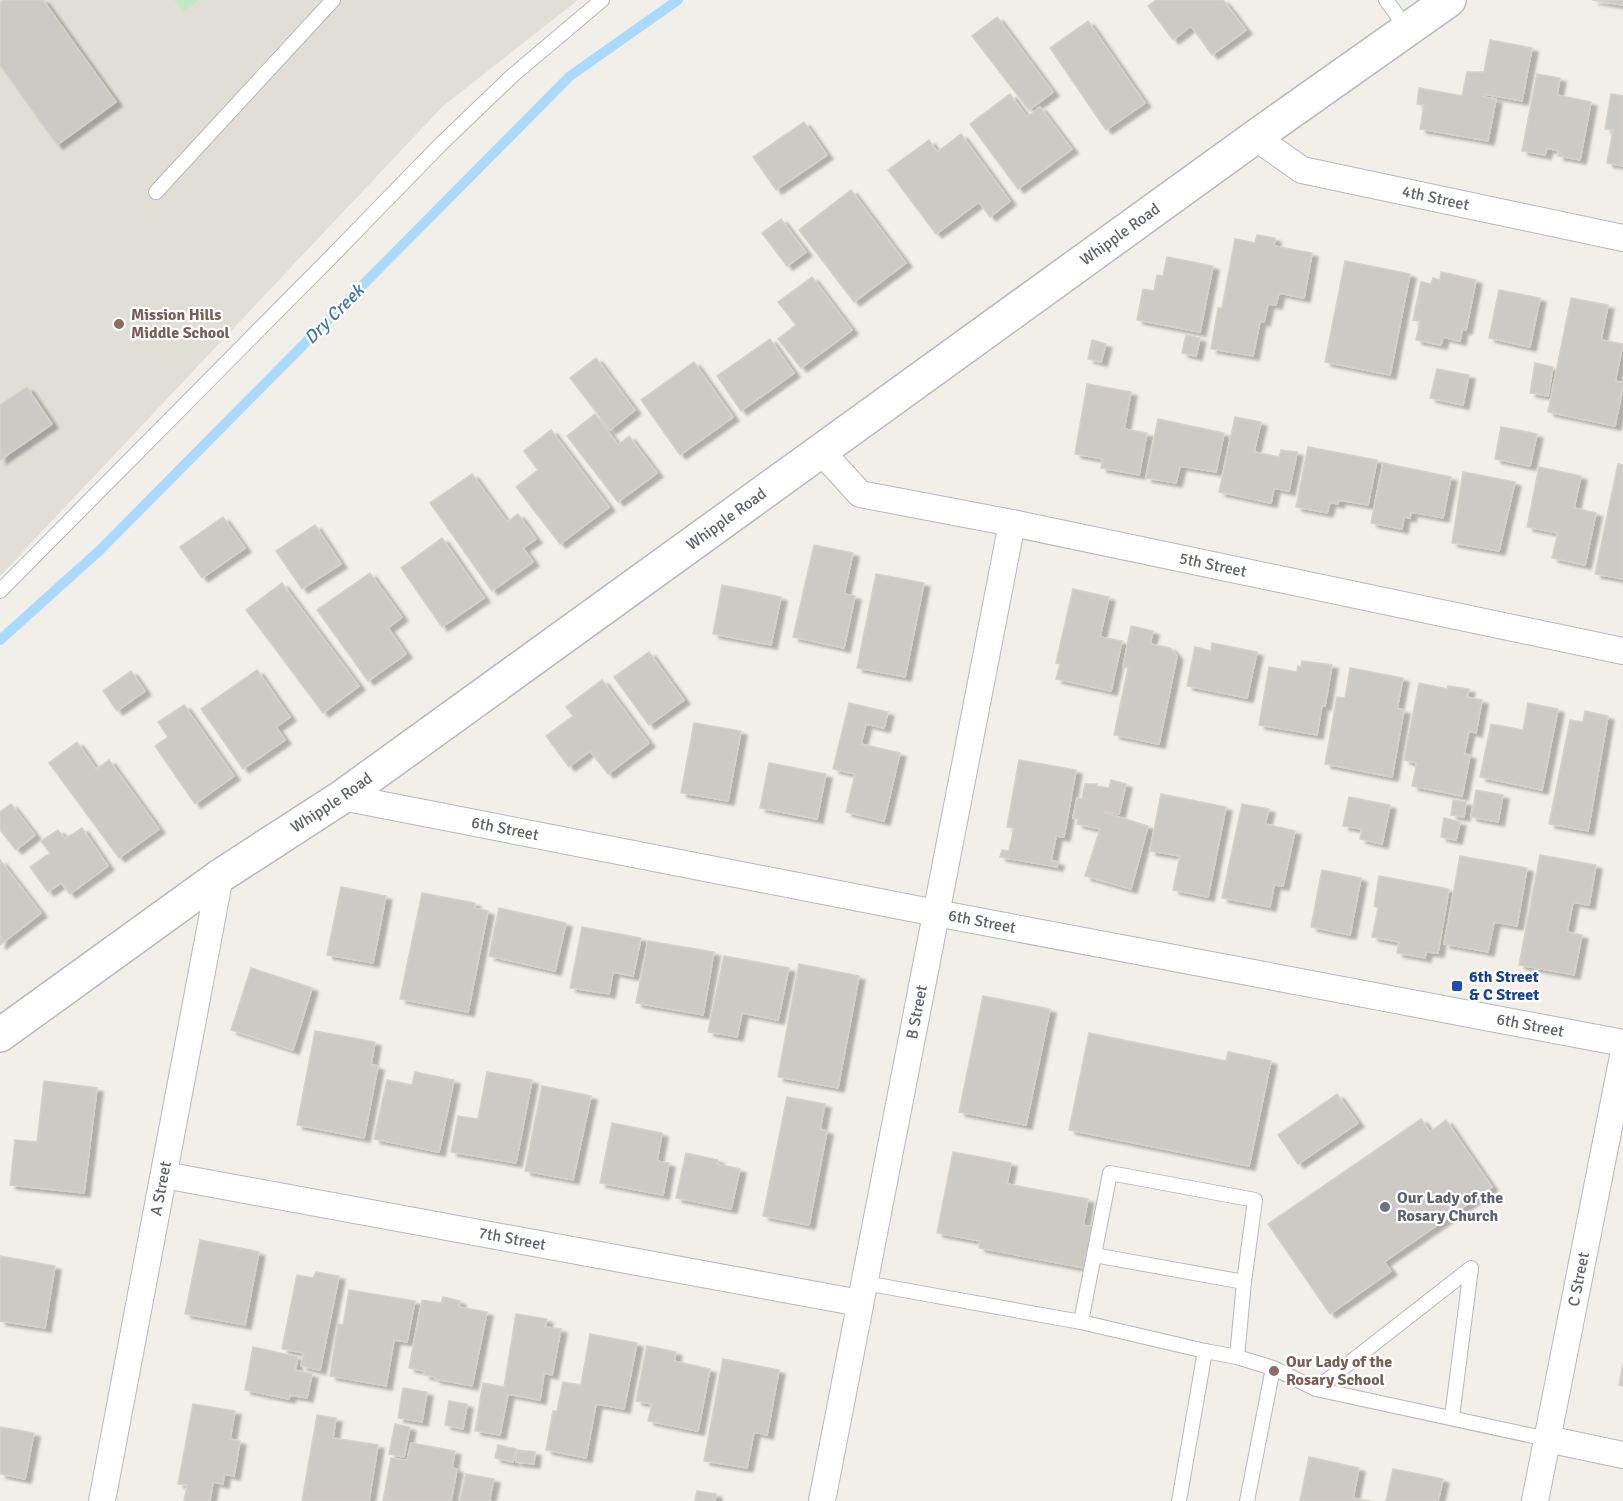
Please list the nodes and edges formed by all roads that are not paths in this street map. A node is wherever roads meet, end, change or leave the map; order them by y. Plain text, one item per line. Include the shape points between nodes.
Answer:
1 (333, 0) edge
2 (602, 0) edge
3 (1386, 0) edge
4 (1449, 0) edge
5 (1408, 30) junction
6 (1255, 137) junction
7 (156, 192) dead end
8 (1623, 238) edge
9 (821, 450) junction
10 (1012, 524) junction
11 (0, 591) edge
12 (1623, 651) edge
13 (342, 797) junction
14 (220, 876) junction
15 (936, 913) junction
16 (0, 1035) edge
17 (1623, 1043) edge
18 (1623, 1056) edge
19 (164, 1175) junction
20 (1094, 1255) junction
21 (1244, 1282) junction
22 (863, 1293) junction
23 (1081, 1322) junction
24 (1205, 1351) junction
25 (1237, 1357) junction
26 (1273, 1368) junction
27 (1317, 1389) junction
28 (1452, 1418) junction
29 (1547, 1439) junction
30 (1623, 1455) edge
31 (102, 1501) edge
32 (822, 1501) edge
33 (1179, 1501) edge
34 (1247, 1501) edge
35 (1535, 1501) edge

1 - 7 lane
2 - 11 lane via 512,76 440,145
3 - 5 lane
4 - 5 main road, Whipple Road
5 - 6 main road, Whipple Road
6 - 8 street, 4th Street via 1302,170
6 - 9 main road, Whipple Road
9 - 10 street, 5th Street via 861,494
9 - 13 main road, Whipple Road
10 - 12 street, 5th Street
10 - 15 street, B Street
13 - 14 main road, Whipple Road
13 - 15 street, 6th Street
14 - 16 main road, Whipple Road
14 - 19 street, A Street
15 - 17 street, 6th Street
15 - 22 street, B Street
18 - 29 street, C Street
19 - 22 street, 7th Street
19 - 31 street, A Street
20 - 21 lane
20 - 21 lane via 1110,1173 1255,1200
20 - 23 lane
21 - 25 lane
22 - 23 lane
22 - 32 street, B Street
23 - 24 lane
24 - 25 lane
24 - 33 lane
25 - 26 lane
26 - 27 lane
26 - 34 lane
27 - 28 lane
27 - 28 lane via 1471,1268
28 - 29 lane
29 - 30 street
29 - 35 street, C Street

